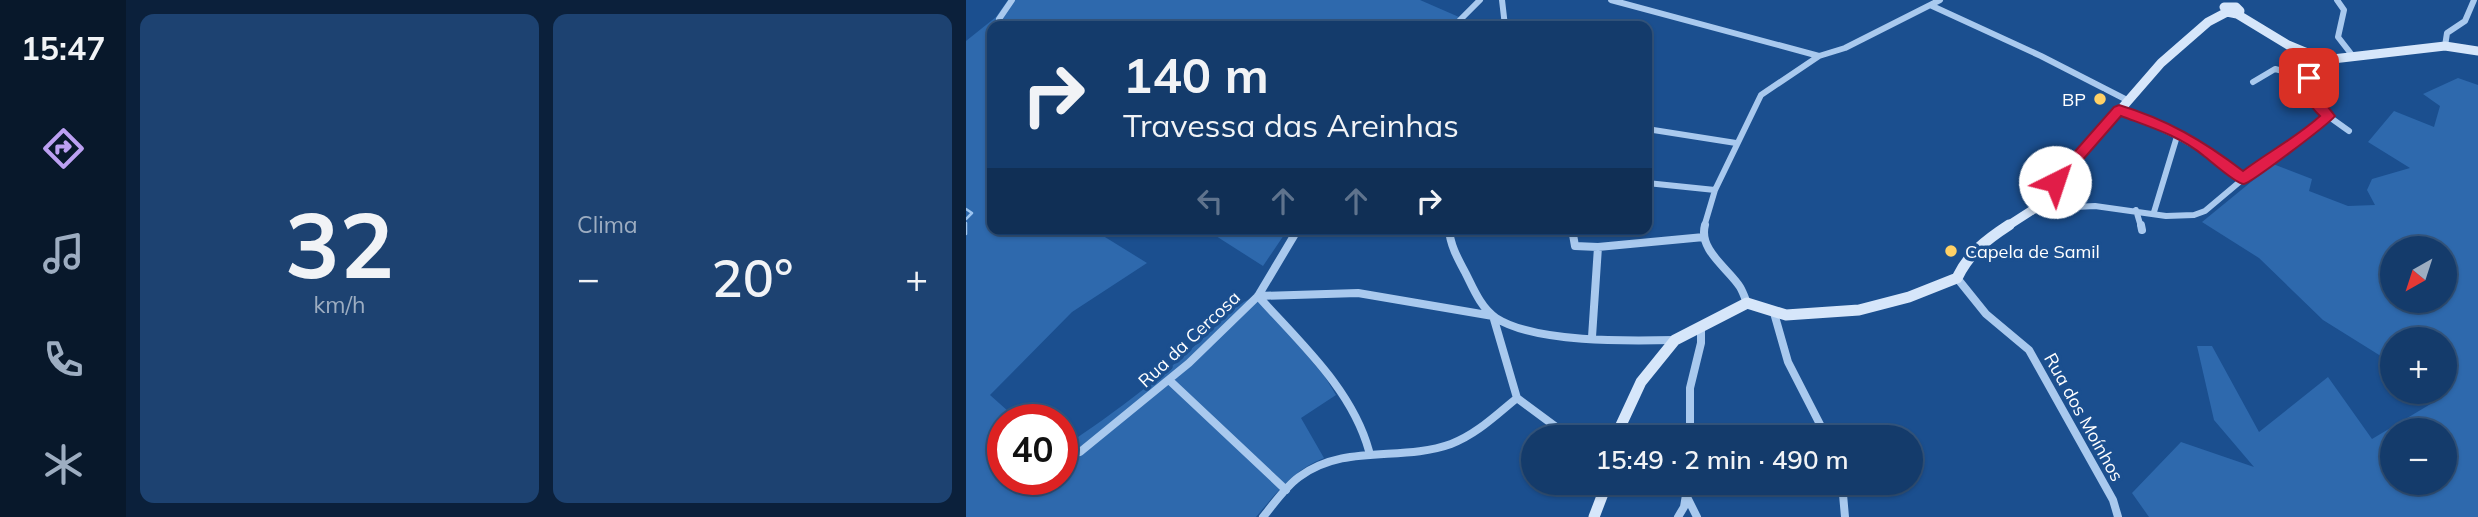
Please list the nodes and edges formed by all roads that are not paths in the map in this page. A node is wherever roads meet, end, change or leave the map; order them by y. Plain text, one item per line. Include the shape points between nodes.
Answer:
1 (1012, 0) edge
2 (1480, 0) edge
3 (1502, 0) edge
4 (1611, 0) edge
5 (1634, 0) edge
6 (1940, 0) edge
7 (2215, 0) edge
8 (2244, 0) edge
9 (2337, 0) edge
10 (2474, 0) edge
11 (1629, 5) junction
12 (1930, 5) junction
13 (2231, 10) junction
14 (999, 19) dead end
15 (1459, 21) edge
16 (1504, 21) edge
17 (2445, 46) junction
18 (2478, 51) edge
19 (1819, 55) junction
20 (2352, 55) junction
21 (2330, 60) junction
22 (2309, 78) junction
23 (2253, 82) dead end
24 (2127, 100) junction
25 (2119, 110) junction
26 (2328, 116) junction
27 (1652, 130) edge
28 (2349, 131) dead end
29 (2178, 133) junction
30 (1737, 143) junction
31 (2243, 179) junction
32 (1652, 184) edge
33 (1715, 190) junction
34 (2034, 209) junction
35 (2136, 210) junction
36 (2154, 212) junction
37 (2142, 230) dead end
38 (1294, 235) edge
39 (1450, 235) edge
40 (1573, 235) edge
41 (1704, 237) junction
42 (1598, 247) junction
43 (1957, 278) junction
44 (1258, 296) junction
45 (1747, 303) junction
46 (1774, 313) junction
47 (1493, 316) junction
48 (1701, 326) junction
49 (1592, 337) junction
50 (1675, 340) junction
51 (1169, 380) junction
52 (1517, 398) junction
53 (1553, 425) edge
54 (1621, 425) edge
55 (1690, 425) edge
56 (1821, 425) edge
57 (1080, 452) dead end
58 (1369, 452) junction
59 (1286, 490) junction
60 (1602, 495) edge
61 (1843, 495) edge
62 (1687, 496) joint
63 (1263, 517) edge
64 (1594, 517) edge
65 (1678, 517) edge
66 (1697, 517) edge
67 (1845, 517) edge
68 (2118, 517) edge

1 - 14 street
2 - 15 street
3 - 16 street
4 - 11 street
5 - 11 street
6 - 12 street
7 - 13 street
8 - 13 street
9 - 20 street via 2344,10 2338,37
10 - 17 street via 2465,21 2446,33
11 - 19 street
12 - 19 street via 1845,48
12 - 24 street
13 - 21 street via 2288,45
13 - 24 street via 2197,31
17 - 18 street
17 - 20 street
19 - 30 street via 1761,95
20 - 21 street
21 - 22 street
22 - 23 street via 2275,68
22 - 26 street via 2314,101
24 - 25 street
25 - 29 street
25 - 34 street
26 - 28 street
26 - 31 street
27 - 30 street
29 - 31 street
29 - 36 street
30 - 33 street
31 - 36 street via 2196,215
32 - 33 street
33 - 41 street
34 - 35 street via 2094,206
34 - 43 street via 1986,240 1967,258
35 - 36 street
35 - 37 street
38 - 44 street, Rua da Cercosa
39 - 47 street via 1460,262
40 - 42 street via 1574,246
41 - 42 street
41 - 45 street
42 - 49 street
43 - 46 street via 1878,307
43 - 68 street, Rua dos Moínhos via 1986,314 2029,351 2113,500
44 - 47 street via 1358,293
44 - 51 street, Rua da Cercosa
44 - 58 street via 1337,385 1364,433
45 - 46 street
45 - 48 street
46 - 56 street via 1783,357
47 - 49 street via 1522,329
47 - 52 street
48 - 50 street
48 - 55 street via 1690,388
49 - 50 street
50 - 54 street via 1641,382
51 - 57 street, Rua da Cercosa
51 - 59 street
52 - 53 street
52 - 58 street via 1476,432 1450,444
58 - 59 street via 1315,467
59 - 63 street
60 - 64 street
61 - 67 street
62 - 65 street
62 - 66 street

